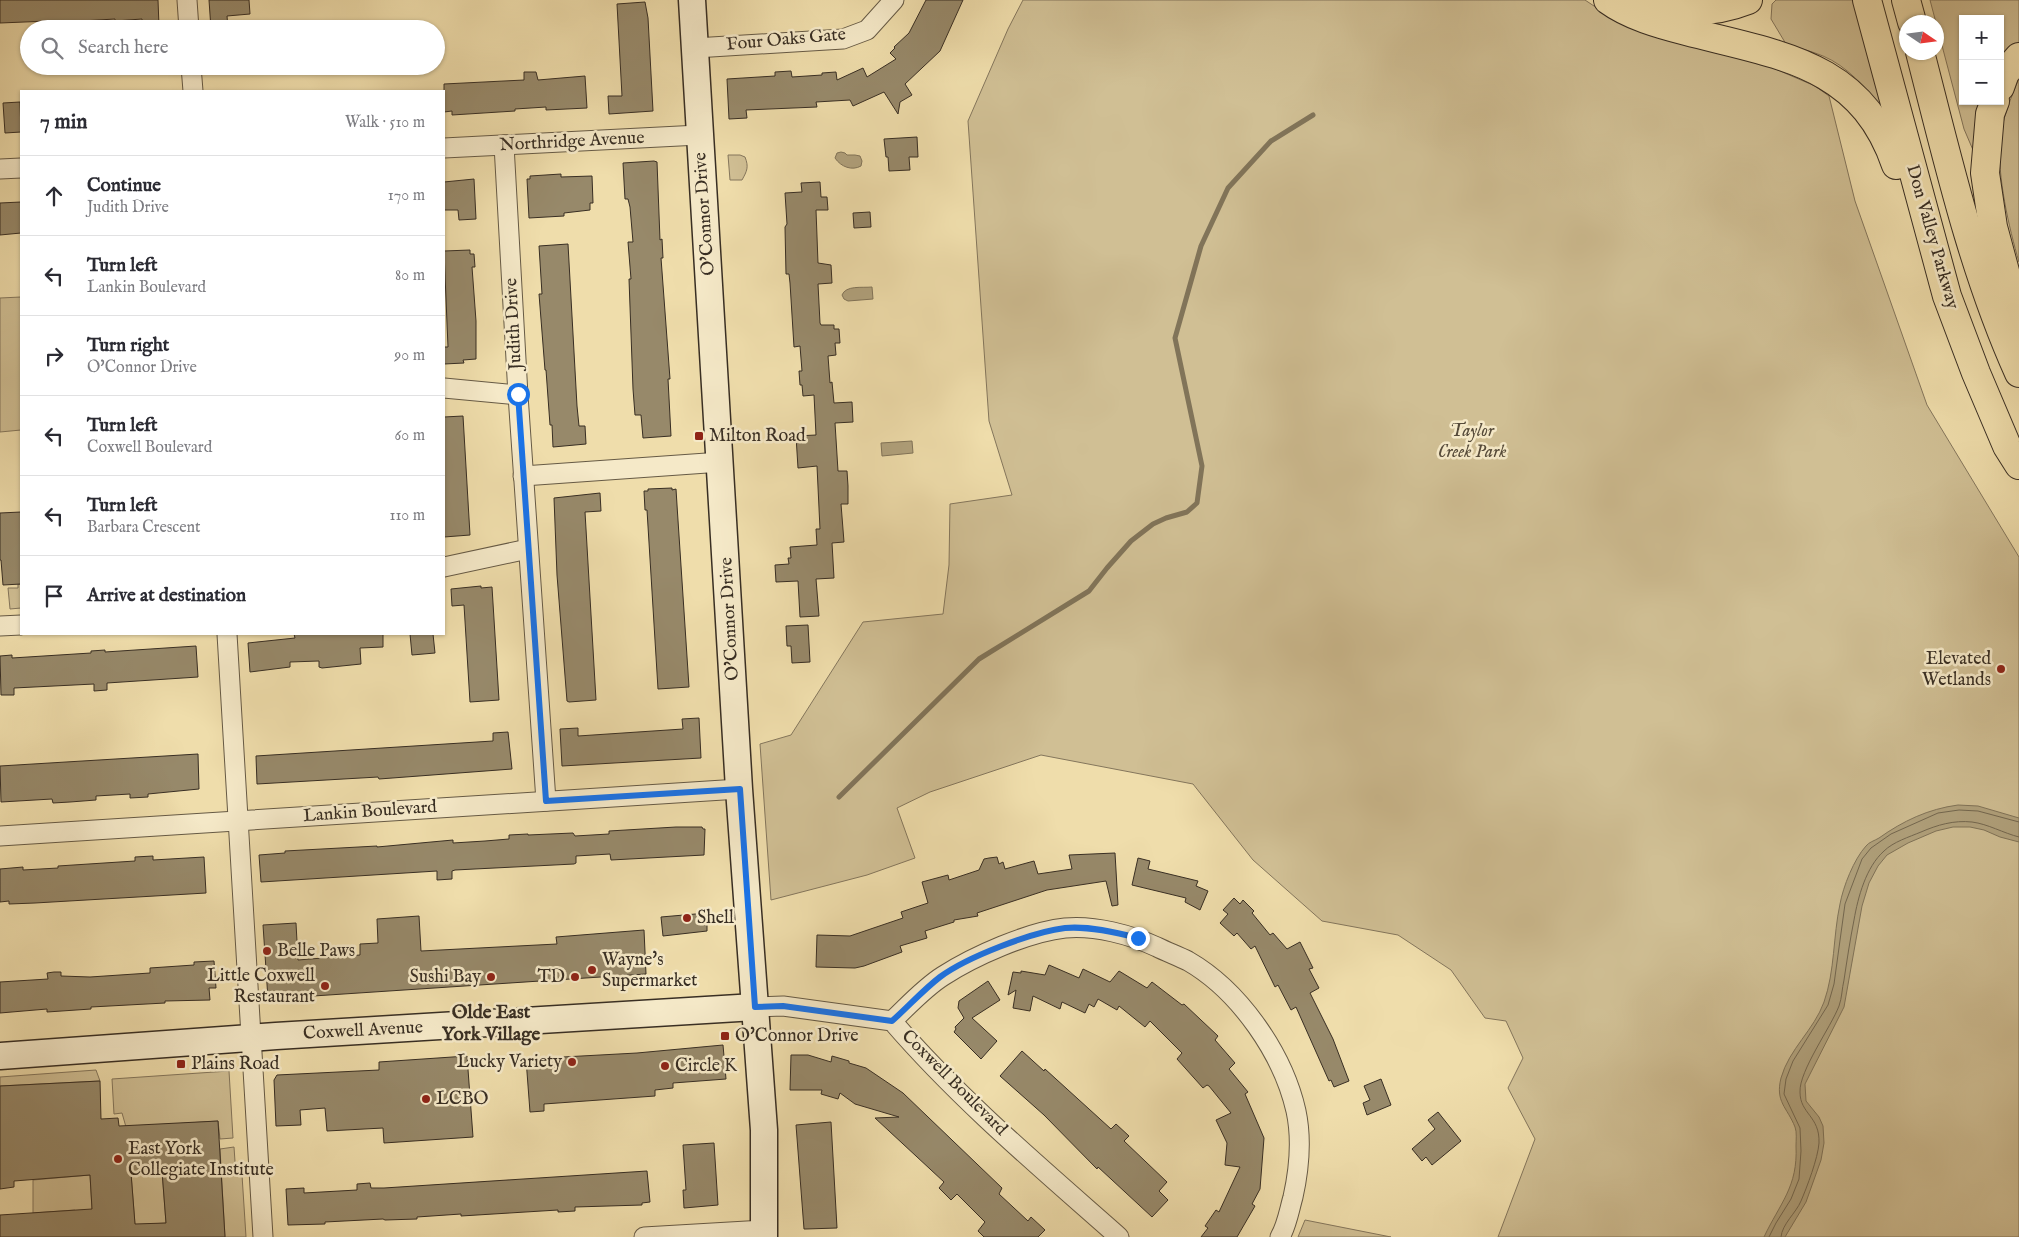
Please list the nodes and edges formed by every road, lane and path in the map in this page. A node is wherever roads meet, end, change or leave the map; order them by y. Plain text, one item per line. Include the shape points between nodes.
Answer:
1 (187, 0) edge
2 (692, 0) edge
3 (894, 0) edge
4 (1608, 0) edge
5 (1633, 0) edge
6 (1748, 0) edge
7 (1867, 0) edge
8 (1906, 0) edge
9 (1910, 15) edge
10 (188, 20) edge
11 (695, 48) junction
12 (2019, 57) edge
13 (1922, 60) edge
14 (192, 75) edge
15 (2004, 77) edge
16 (193, 90) edge
17 (1993, 105) edge
18 (699, 135) junction
19 (504, 145) junction
20 (445, 148) edge
21 (20, 168) edge
22 (0, 169) edge
23 (1947, 296) junction
24 (2018, 371) edge
25 (445, 388) edge
26 (518, 394) junction
27 (721, 462) junction
28 (2019, 465) edge
29 (523, 476) junction
30 (528, 550) junction
31 (445, 567) edge
32 (20, 625) edge
33 (0, 626) edge
34 (227, 635) edge
35 (740, 789) junction
36 (546, 801) junction
37 (238, 821) junction
38 (0, 836) edge
39 (755, 1007) junction
40 (892, 1021) junction
41 (250, 1038) junction
42 (0, 1056) edge
43 (764, 1233) edge
44 (263, 1237) edge
45 (644, 1237) edge
46 (1119, 1237) edge
47 (1280, 1237) edge

1 - 10 street
2 - 11 main road, O'Connor Drive
3 - 11 street, Four Oaks Gate via 867,30 843,38
4 - 23 highway via 1634,15 1668,26 1800,62 1830,76 1853,96 1873,118 1888,142 1913,220
5 - 6 highway via 1661,8 1697,12 1728,8
7 - 23 highway, Don Valley Parkway
8 - 9 highway
11 - 18 main road, O'Connor Drive
12 - 15 highway
13 - 24 highway, Don Valley Parkway via 1966,228 1989,300
14 - 16 street
17 - 24 highway via 1985,173 1993,228 2006,275
18 - 19 street, Northridge Avenue
18 - 27 main road, O'Connor Drive
19 - 20 street, Northridge Avenue
19 - 26 street, Judith Drive
21 - 22 street
23 - 28 highway, Don Valley Parkway via 2007,446
25 - 26 street
26 - 29 street, Judith Drive
27 - 29 street
27 - 35 main road, O'Connor Drive
29 - 30 street, Judith Drive
30 - 31 street
30 - 36 street, Judith Drive
32 - 33 street
34 - 37 street
35 - 36 street, Lankin Boulevard
35 - 39 main road, O'Connor Drive
36 - 37 street, Lankin Boulevard
37 - 38 street, Lankin Boulevard
37 - 41 street
39 - 40 street, Coxwell Boulevard via 783,1006
39 - 41 main road, Coxwell Avenue
39 - 43 main road, O'Connor Drive via 764,1130
40 - 46 street, Coxwell Boulevard via 927,1062
40 - 47 street via 941,976 986,952 1066,928 1107,931 1138,938 1189,962 1223,988 1248,1015 1277,1058 1288,1084 1296,1113 1299,1145 1297,1179 1285,1229
41 - 42 main road, Coxwell Avenue
41 - 44 street
43 - 45 street

